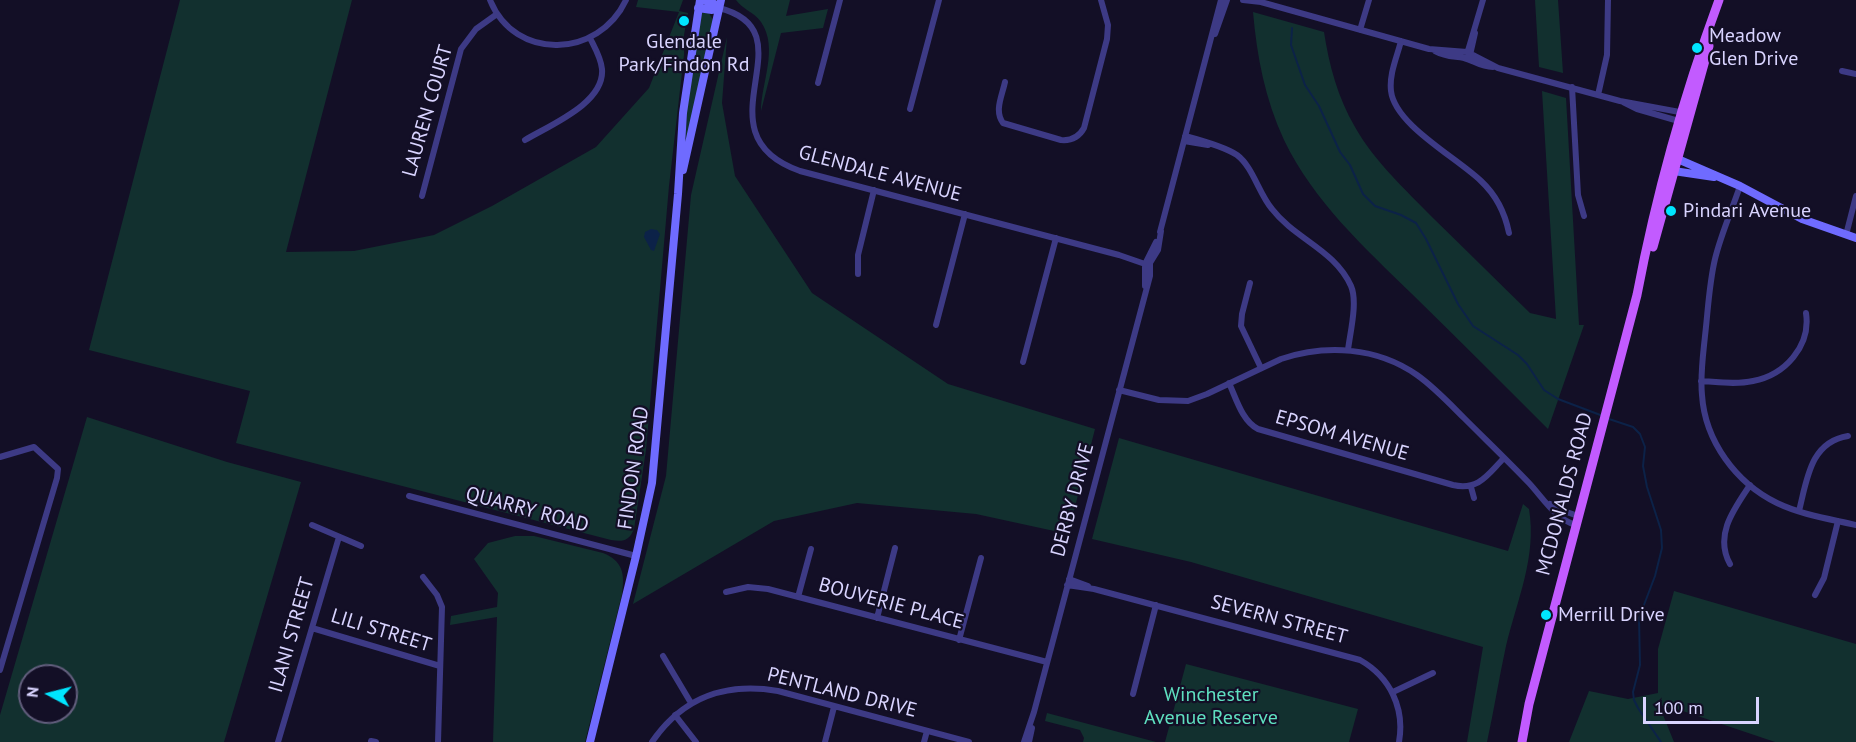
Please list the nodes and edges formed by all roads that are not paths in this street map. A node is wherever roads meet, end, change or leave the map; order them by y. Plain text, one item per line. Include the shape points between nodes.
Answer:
1 (490, 0) edge
2 (626, 0) edge
3 (840, 0) edge
4 (939, 0) edge
5 (1101, 0) edge
6 (1221, 0) edge
7 (1227, 0) edge
8 (1243, 0) edge
9 (1369, 0) edge
10 (1483, 0) edge
11 (1608, 0) edge
12 (1719, 0) edge
13 (1259, 1) edge
14 (700, 3) edge
15 (720, 4) edge
16 (497, 14) junction
17 (1360, 30) junction
18 (590, 38) junction
19 (1401, 41) junction
20 (1209, 45) junction
21 (1468, 54) junction
22 (1842, 71) dead end
23 (1856, 74) edge
24 (1005, 82) dead end
25 (818, 83) dead end
26 (1572, 87) junction
27 (1598, 95) junction
28 (910, 109) dead end
29 (1685, 118) junction
30 (1185, 139) junction
31 (525, 141) dead end
32 (1674, 158) junction
33 (1670, 171) junction
34 (1723, 179) junction
35 (1740, 186) junction
36 (874, 190) junction
37 (678, 194) junction
38 (422, 196) dead end
39 (1856, 196) edge
40 (964, 214) junction
41 (1584, 216) dead end
42 (1509, 233) dead end
43 (1846, 235) junction
44 (1056, 238) junction
45 (1856, 238) edge
46 (1147, 262) junction
47 (858, 274) dead end
48 (1250, 283) dead end
49 (1806, 313) dead end
50 (936, 324) dead end
51 (1348, 350) junction
52 (1023, 362) dead end
53 (1261, 368) junction
54 (1701, 381) junction
55 (1229, 383) junction
56 (1119, 390) junction
57 (1848, 436) dead end
58 (0, 457) edge
59 (1504, 458) junction
60 (1750, 485) junction
61 (1471, 487) junction
62 (409, 496) dead end
63 (1474, 498) dead end
64 (1799, 511) junction
65 (1577, 520) junction
66 (1838, 521) junction
67 (312, 525) dead end
68 (1856, 525) edge
69 (339, 537) junction
70 (361, 546) dead end
71 (895, 548) dead end
72 (811, 549) dead end
73 (636, 556) junction
74 (981, 558) dead end
75 (1730, 564) dead end
76 (423, 577) dead end
77 (1068, 582) junction
78 (726, 592) dead end
79 (1815, 595) dead end
80 (798, 597) junction
81 (1156, 605) junction
82 (877, 618) junction
83 (312, 628) junction
84 (959, 640) junction
85 (663, 656) dead end
86 (1047, 662) junction
87 (440, 666) junction
88 (0, 670) edge
89 (1433, 673) dead end
90 (1393, 692) junction
91 (1133, 694) dead end
92 (691, 703) junction
93 (1529, 704) junction
94 (834, 706) junction
95 (1034, 712) junction
96 (675, 715) junction
97 (927, 731) junction
98 (278, 742) edge
99 (438, 742) edge
100 (590, 742) edge
101 (652, 742) edge
102 (696, 742) edge
103 (825, 742) edge
104 (924, 742) edge
105 (969, 742) edge
106 (1024, 742) edge
107 (1029, 742) edge
108 (1399, 742) edge
109 (1515, 742) edge
110 (1522, 742) edge

1 - 16 street
2 - 18 street via 613,21
3 - 25 street
4 - 28 street
5 - 24 street via 1108,25 1107,39 1084,128 1078,136 1061,140 1003,123 998,108
6 - 20 street, DERBY DRIVE
7 - 20 street, DERBY DRIVE
8 - 13 street
9 - 17 street
10 - 21 street
11 - 27 street via 1607,56
12 - 29 main road, MCDONALDS ROAD via 1702,48
13 - 17 street
14 - 15 main road via 712,10
14 - 37 main road, FINDON ROAD via 683,113
15 - 36 street, GLENDALE AVENUE via 746,19 758,37 760,50 751,110 756,132 768,152 792,168
15 - 37 main road, FINDON ROAD
16 - 18 street via 513,30 541,43 570,44
16 - 38 street, LAUREN COURT via 476,29 461,49
17 - 19 street
18 - 31 street via 602,69 596,92 581,106
19 - 21 street via 1446,57
19 - 42 street via 1391,83 1396,107 1412,126 1482,182 1500,206
20 - 30 street, DERBY DRIVE
21 - 26 street via 1479,66
22 - 23 street
26 - 27 street
26 - 41 street via 1578,195
27 - 29 street via 1637,109
29 - 32 main road, MCDONALDS ROAD
30 - 46 street, DERBY DRIVE via 1161,231
30 - 51 street via 1227,150 1243,160 1273,211 1328,255 1354,295
32 - 33 main road, MCDONALDS ROAD
32 - 34 main road
33 - 34 main road
33 - 65 main road, MCDONALDS ROAD
34 - 35 main road
35 - 43 main road via 1802,219
35 - 54 street via 1713,268
36 - 40 street, GLENDALE AVENUE
36 - 47 street via 858,255
37 - 73 main road, FINDON ROAD via 654,463
39 - 43 street
40 - 44 street, GLENDALE AVENUE
40 - 50 street
43 - 45 main road
44 - 46 street, GLENDALE AVENUE
44 - 52 street
46 - 56 street, DERBY DRIVE via 1144,295
48 - 53 street via 1241,326
49 - 54 street via 1802,342 1780,370 1753,381
51 - 53 street via 1305,352
51 - 59 street via 1378,356 1415,374
53 - 55 street
54 - 60 street via 1711,433 1723,456
55 - 56 street via 1179,402
55 - 61 street, EPSOM AVENUE via 1248,421 1258,429
56 - 77 street, DERBY DRIVE
57 - 64 street via 1833,440 1817,454
58 - 88 street via 34,447 58,469
59 - 61 street
59 - 65 street via 1560,519
60 - 64 street via 1777,503
60 - 75 street via 1725,531 1723,544
61 - 63 street
62 - 73 street, QUARRY ROAD
64 - 66 street
65 - 93 main road, MCDONALDS ROAD
66 - 68 street
66 - 79 street via 1824,578
67 - 69 street
69 - 70 street
69 - 83 street, ILANI STREET
71 - 82 street
72 - 80 street
73 - 100 main road, FINDON ROAD
74 - 84 street
76 - 87 street via 442,608
77 - 81 street, SEVERN STREET
77 - 86 street, DERBY DRIVE
78 - 80 street, BOUVERIE PLACE via 757,587
80 - 82 street, BOUVERIE PLACE
81 - 90 street, SEVERN STREET via 1352,657 1376,670
81 - 91 street
82 - 84 street, BOUVERIE PLACE
83 - 87 street, LILI STREET
83 - 98 street, ILANI STREET
84 - 86 street, BOUVERIE PLACE
85 - 92 street
86 - 95 street, DERBY DRIVE
87 - 99 street
89 - 90 street
90 - 108 street, SEVERN STREET via 1400,720
92 - 94 street, PENTLAND DRIVE via 714,693 748,688 778,691
92 - 96 street, PENTLAND DRIVE
93 - 109 main road, MCDONALDS ROAD
93 - 110 main road, MCDONALDS ROAD
94 - 97 street, PENTLAND DRIVE
94 - 103 street
95 - 106 street, DERBY DRIVE
95 - 107 street, DERBY DRIVE
96 - 101 street, PENTLAND DRIVE
96 - 102 street
97 - 104 street
97 - 105 street, PENTLAND DRIVE

